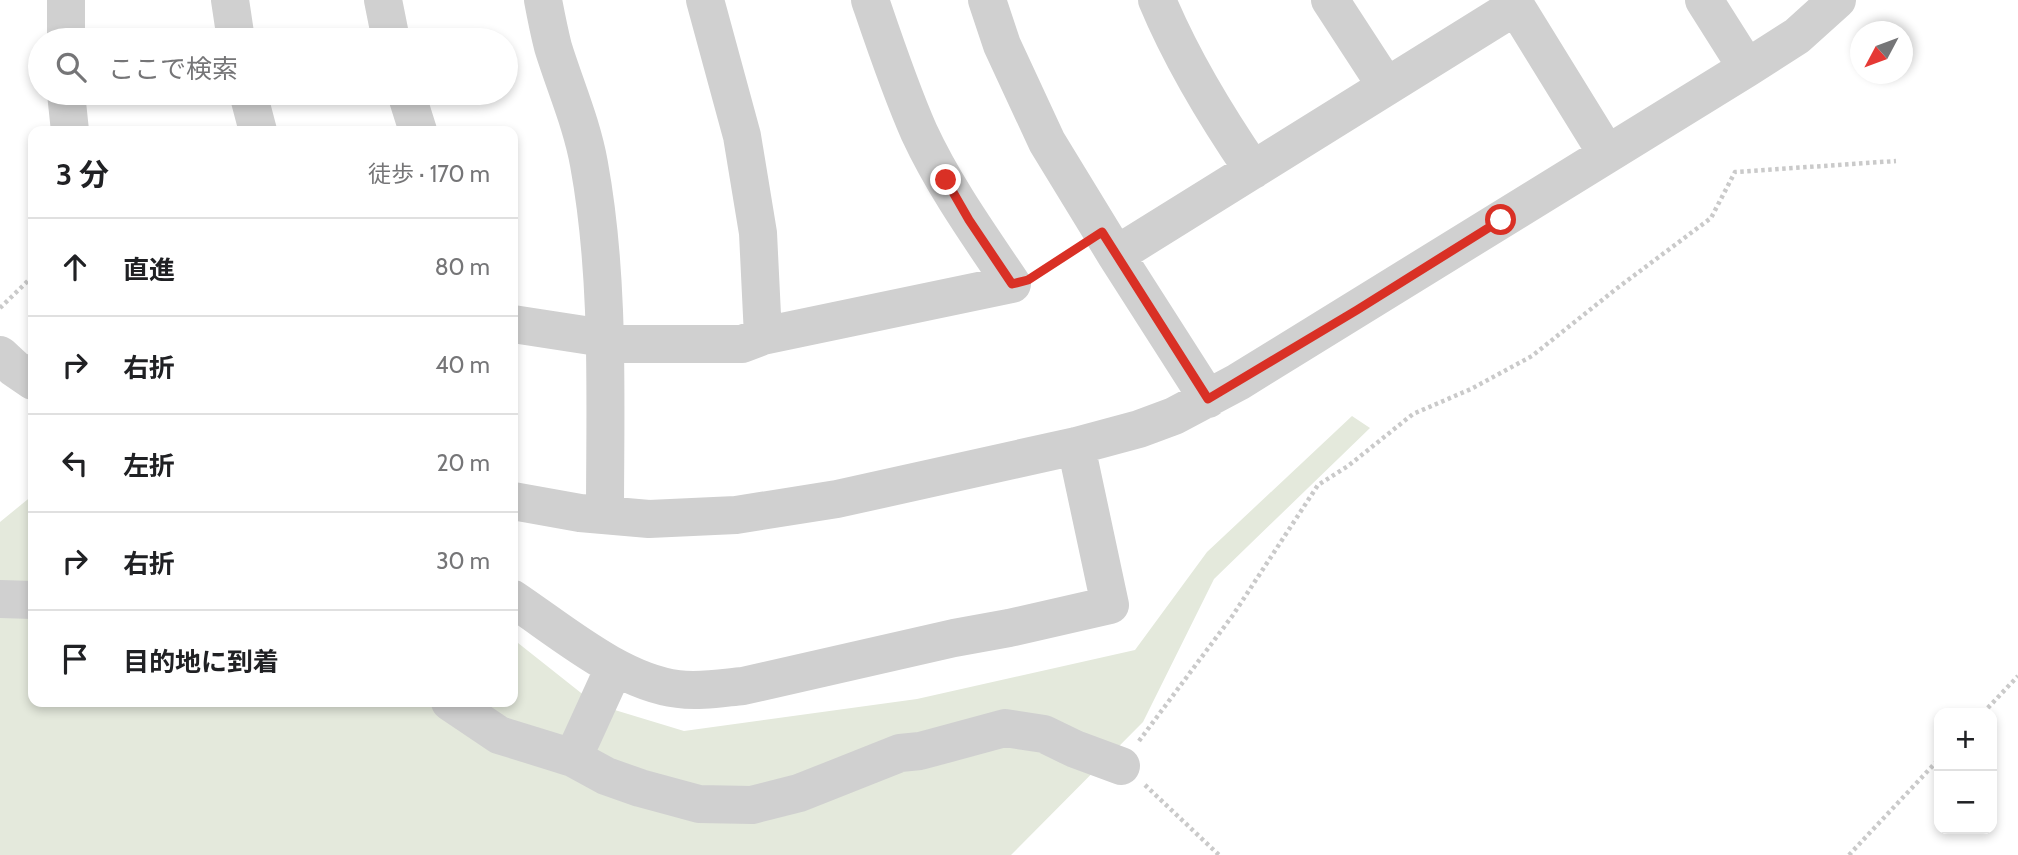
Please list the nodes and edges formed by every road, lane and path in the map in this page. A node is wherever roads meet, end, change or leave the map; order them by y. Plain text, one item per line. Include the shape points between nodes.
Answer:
1 (65, 0) edge
2 (229, 0) edge
3 (383, 0) edge
4 (543, 0) edge
5 (705, 0) edge
6 (870, 0) edge
7 (987, 0) edge
8 (1157, 0) edge
9 (1330, 0) edge
10 (1704, 0) edge
11 (1837, 0) edge
12 (1514, 3) edge
13 (66, 28) edge
14 (234, 28) edge
15 (389, 28) edge
16 (1747, 68) junction
17 (1386, 86) junction
18 (67, 105) edge
19 (251, 105) edge
20 (410, 105) edge
21 (69, 126) edge
22 (257, 126) edge
23 (416, 126) edge
24 (1606, 154) junction
25 (1896, 161) dead end
26 (1253, 170) junction
27 (1109, 244) junction
28 (28, 281) edge
29 (1012, 284) junction
30 (0, 307) edge
31 (518, 325) edge
32 (763, 337) junction
33 (605, 341) junction
34 (0, 355) edge
35 (28, 378) edge
36 (1208, 399) junction
37 (1076, 446) junction
38 (518, 502) edge
39 (605, 515) junction
40 (0, 599) edge
41 (28, 600) edge
42 (518, 601) edge
43 (614, 668) junction
44 (2018, 676) edge
45 (457, 707) edge
46 (1988, 708) edge
47 (573, 758) junction
48 (1934, 764) edge
49 (1121, 765) junction
50 (1219, 855) edge
51 (1849, 855) edge

1 - 13 street
2 - 14 street
3 - 15 street
4 - 33 street via 589,160 600,229
5 - 32 street via 742,136 758,233
6 - 29 street via 920,133
7 - 27 street via 1002,46 1047,142
8 - 26 street via 1186,61
9 - 17 street
10 - 16 street
11 - 16 street via 1797,36
12 - 17 street
12 - 24 street
16 - 24 street
17 - 26 street
18 - 21 street
19 - 22 street
20 - 23 street
24 - 36 street
25 - 49 path via 1735,172 1711,218 1532,356 1413,414 1318,485 1233,615
26 - 27 street
27 - 29 path
27 - 36 street
28 - 30 path
29 - 32 street
31 - 33 street
32 - 33 street via 742,344
33 - 39 street
34 - 35 street
36 - 37 street via 1139,429
37 - 39 street via 837,499 736,515 649,519
37 - 43 street via 1110,605 743,685 679,689
38 - 39 street
40 - 41 street
42 - 43 street
43 - 47 street
44 - 46 path
45 - 47 street via 499,735
47 - 49 street via 617,780 699,804 752,805 799,793 900,753 1004,728 1044,734
48 - 51 path
49 - 50 path

